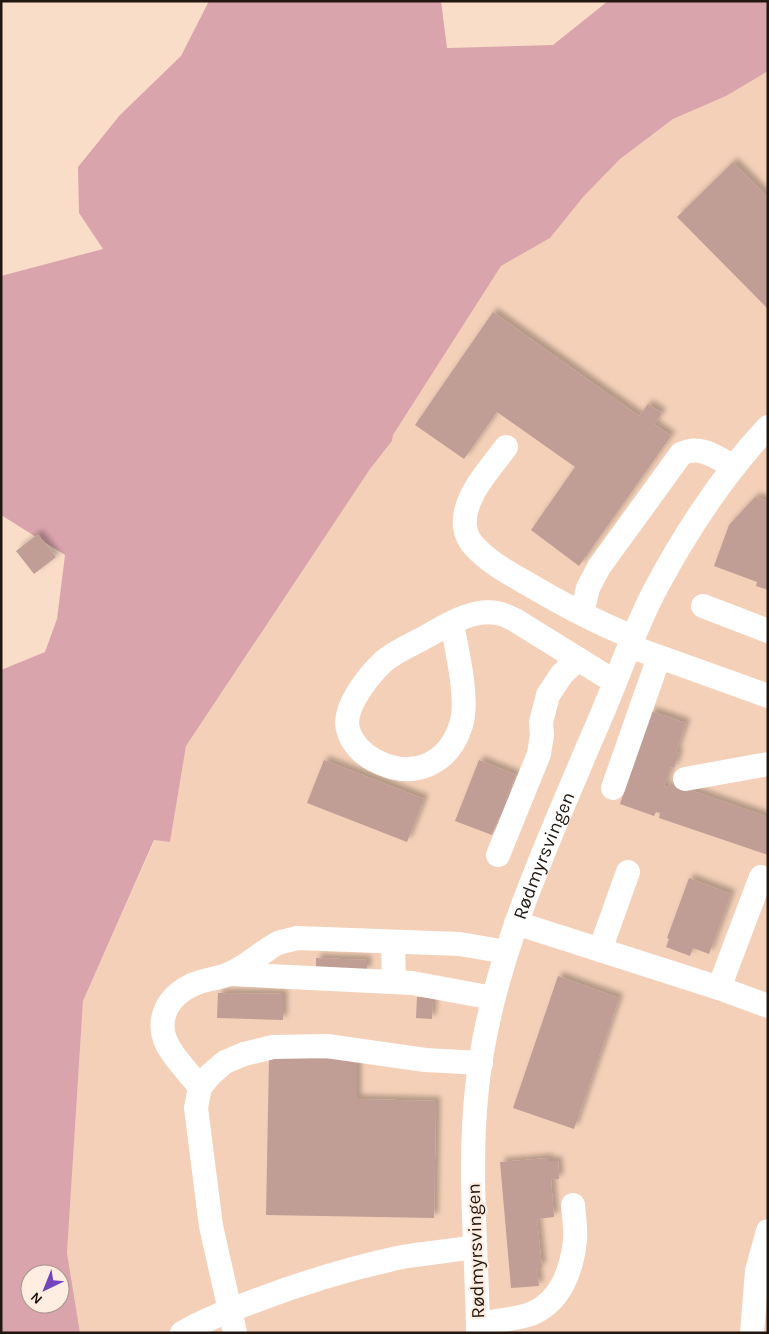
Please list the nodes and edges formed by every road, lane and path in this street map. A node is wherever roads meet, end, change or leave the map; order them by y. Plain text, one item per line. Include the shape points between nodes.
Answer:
1 (768, 428) edge
2 (506, 447) dead end
3 (734, 467) junction
4 (703, 606) dead end
5 (582, 613) junction
6 (452, 624) junction
7 (768, 631) edge
8 (631, 642) junction
9 (659, 657) junction
10 (578, 659) junction
11 (615, 682) junction
12 (768, 696) edge
13 (768, 764) edge
14 (685, 779) dead end
15 (613, 788) dead end
16 (498, 855) dead end
17 (628, 872) dead end
18 (761, 877) dead end
19 (516, 923) junction
20 (393, 942) junction
21 (600, 950) junction
22 (506, 952) junction
23 (231, 974) junction
24 (394, 982) junction
25 (719, 988) junction
26 (493, 998) junction
27 (768, 1006) edge
28 (481, 1063) junction
29 (200, 1087) junction
30 (573, 1205) dead end
31 (768, 1231) edge
32 (474, 1247) junction
33 (232, 1322) edge
34 (478, 1328) edge
35 (182, 1333) edge
36 (752, 1333) edge

1 - 3 street, Rødmyrsvingen
2 - 5 street via 471,498 465,514 467,536 487,558
3 - 5 street via 706,451 689,450 681,454 599,567 588,588
3 - 8 street, Rødmyrsvingen via 698,517 656,589
4 - 7 street
5 - 8 street
6 - 6 street via 385,660 355,698 347,715 348,729 356,746 382,765 406,770 418,768 434,762 454,743 462,724 464,702
6 - 10 street via 471,614 499,613
8 - 9 street
8 - 11 street, Rødmyrsvingen
9 - 12 street
9 - 15 street
10 - 11 street
10 - 16 street via 548,694 541,722 539,754
11 - 19 street, Rødmyrsvingen
13 - 14 street
17 - 21 street
18 - 25 street
19 - 21 street
19 - 22 street, Rødmyrsvingen
20 - 22 street via 460,944
20 - 23 street via 297,938 280,942
20 - 24 street
21 - 25 street
22 - 26 street, Rødmyrsvingen
23 - 24 street
23 - 29 street via 180,991 165,1010 162,1022 172,1053
24 - 26 street
25 - 27 street
26 - 28 street, Rødmyrsvingen
28 - 29 street via 425,1060 327,1046 273,1048 244,1054 226,1062
28 - 32 street, Rødmyrsvingen via 473,1140
29 - 33 street via 196,1108 211,1226
30 - 34 street via 575,1238 572,1263 563,1285 549,1303 532,1314
31 - 36 street via 757,1271
32 - 33 street via 404,1257 289,1288
32 - 34 street, Rødmyrsvingen
33 - 35 street via 193,1326

